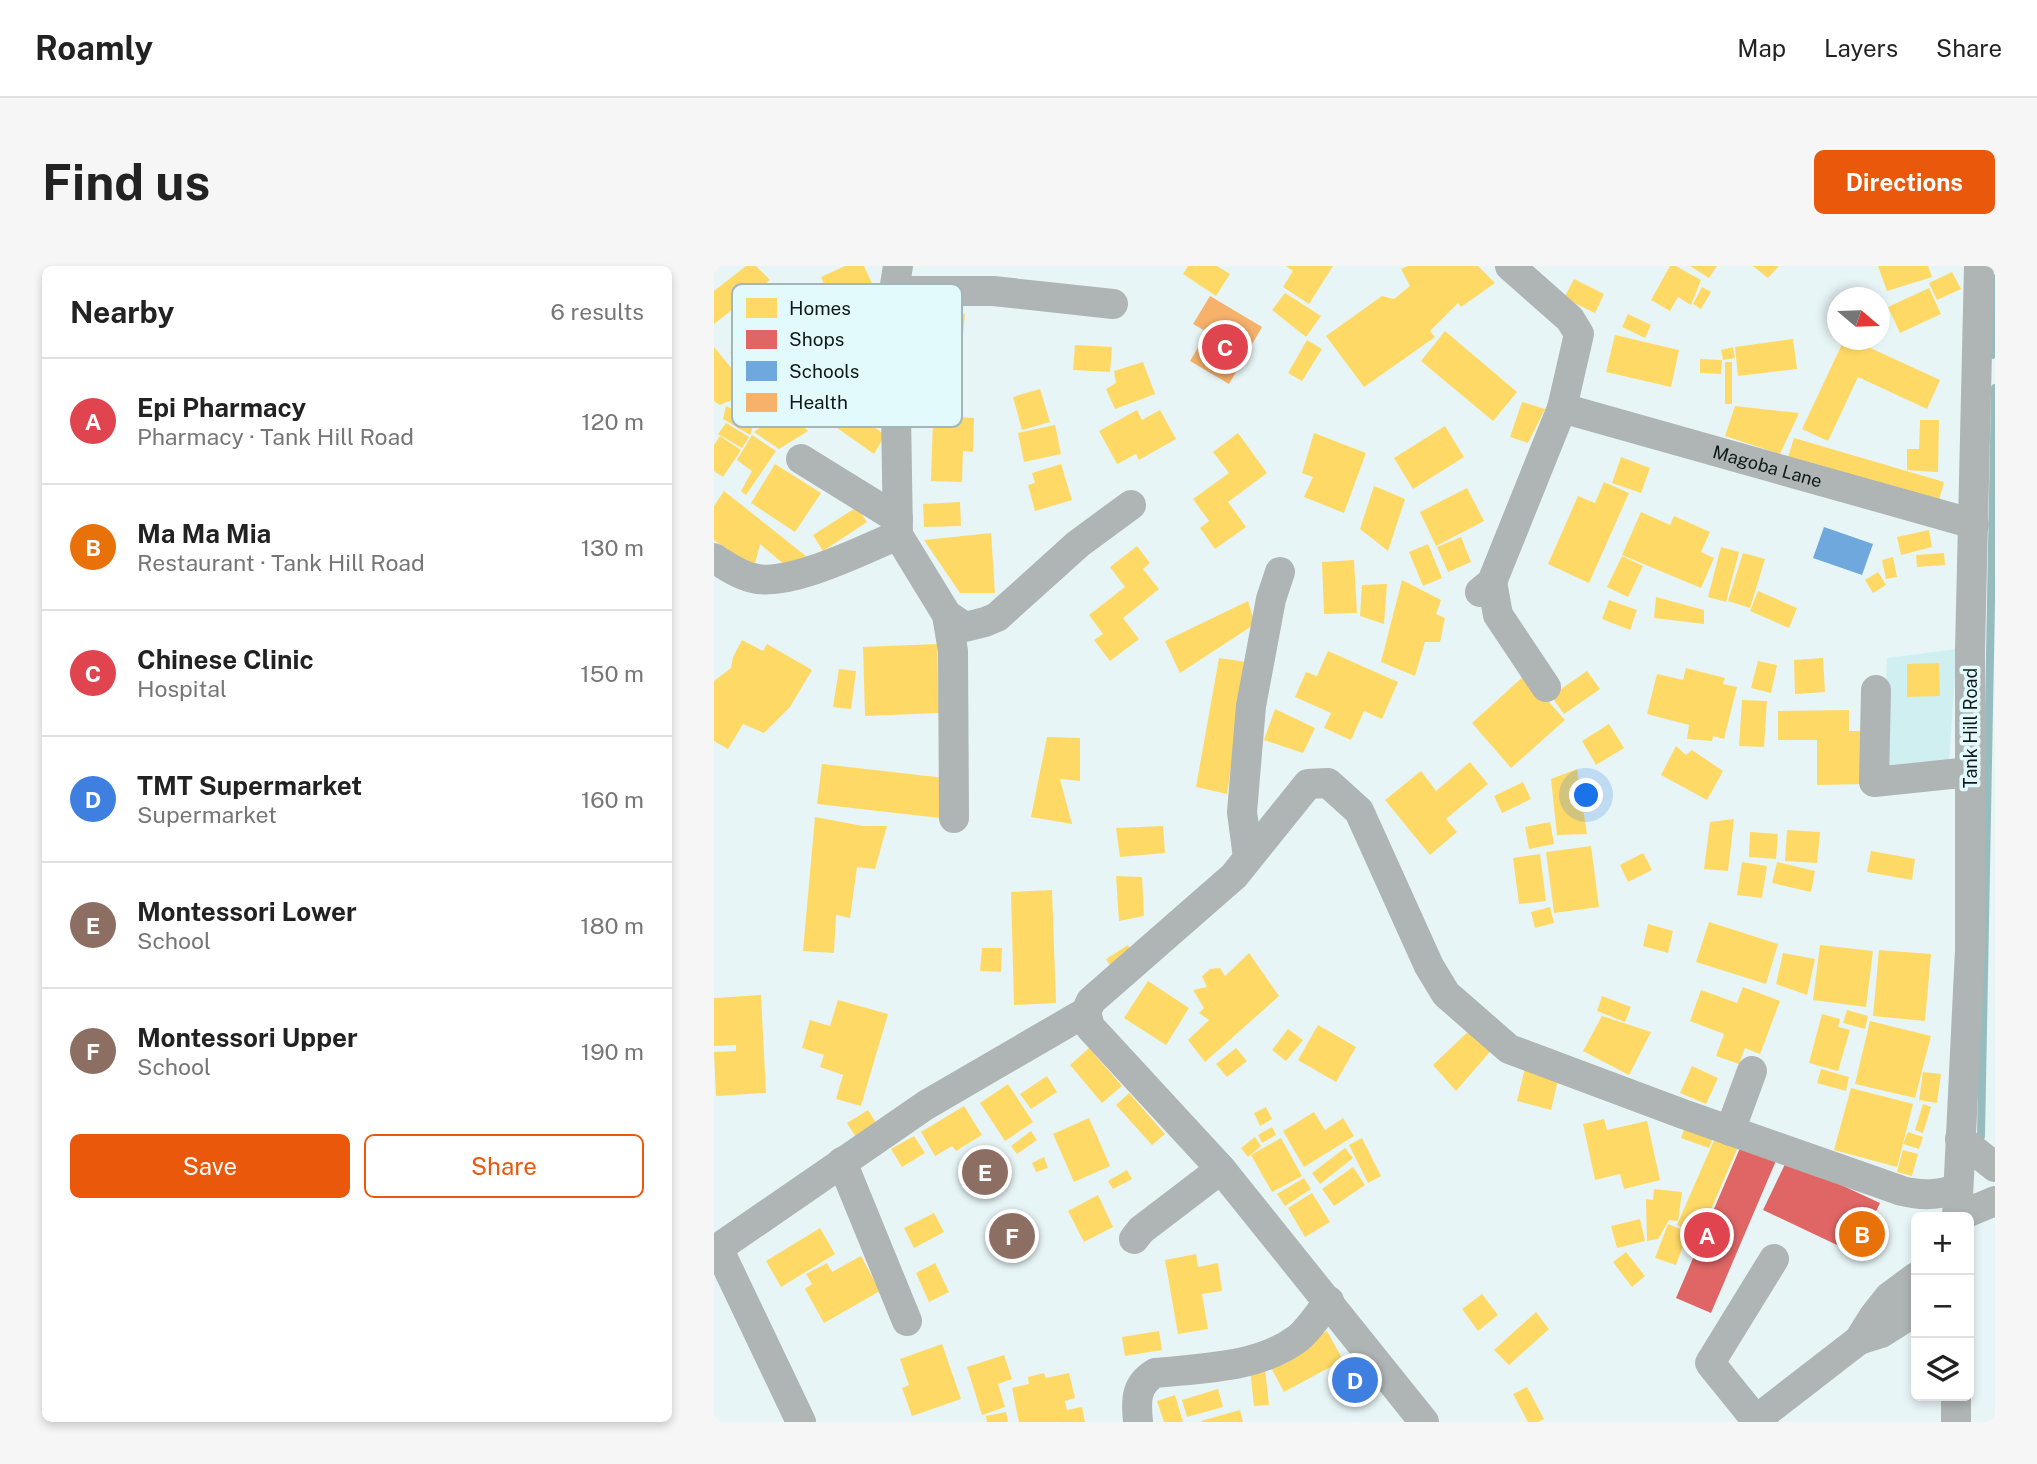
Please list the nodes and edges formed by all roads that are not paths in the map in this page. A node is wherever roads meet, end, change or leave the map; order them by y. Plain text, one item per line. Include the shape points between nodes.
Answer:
1 (1510, 266) edge
2 (1979, 266) edge
3 (896, 278) edge
4 (941, 284) edge
5 (962, 287) edge
6 (1113, 304) dead end
7 (1562, 408) junction
8 (897, 427) edge
9 (1985, 444) edge
10 (801, 459) dead end
11 (1131, 505) dead end
12 (1974, 524) junction
13 (898, 527) junction
14 (714, 558) edge
15 (1280, 572) dead end
16 (947, 615) junction
17 (1982, 648) edge
18 (1545, 687) dead end
19 (1876, 690) dead end
20 (1970, 772) junction
21 (954, 818) dead end
22 (1248, 858) junction
23 (1086, 1012) junction
24 (1752, 1071) dead end
25 (1730, 1131) junction
26 (1960, 1139) junction
27 (842, 1162) junction
28 (1995, 1167) edge
29 (1221, 1169) junction
30 (1995, 1201) edge
31 (1955, 1209) edge
32 (1134, 1239) dead end
33 (716, 1250) edge
34 (1774, 1259) dead end
35 (1911, 1264) edge
36 (1911, 1281) edge
37 (1889, 1297) junction
38 (1329, 1301) junction
39 (1911, 1314) edge
40 (907, 1321) dead end
41 (1858, 1340) junction
42 (1956, 1401) edge
43 (1755, 1421) edge
44 (801, 1422) edge
45 (1138, 1422) edge
46 (1424, 1422) edge
47 (1956, 1422) edge

1 - 7 street via 1570,319 1579,334
2 - 9 street, Tank Hill Road
3 - 4 street
5 - 6 street
7 - 12 street, Magoba Lane
7 - 18 street via 1486,587 1498,615
8 - 13 street
9 - 12 street, Tank Hill Road
10 - 13 street
11 - 16 street via 1078,544 997,617 965,627
12 - 17 street, Tank Hill Road
13 - 14 street via 820,567 777,578 755,579
13 - 16 street
15 - 22 street via 1251,706 1242,813
16 - 21 street via 953,651
17 - 20 street, Tank Hill Road
19 - 20 street via 1874,782
20 - 26 street, Tank Hill Road via 1970,950
22 - 23 street via 1234,876 1091,1001
22 - 25 street via 1308,784 1328,783 1359,811 1446,994 1509,1049
23 - 27 street via 926,1105
23 - 29 street via 1090,1027
24 - 25 street
25 - 31 street via 1902,1191 1937,1195
26 - 28 street
26 - 31 street, Tank Hill Road
27 - 33 street
27 - 40 street
29 - 32 street
29 - 38 street
30 - 31 street
33 - 44 street
34 - 43 street via 1710,1363
35 - 37 street
36 - 37 street
37 - 41 street
38 - 45 street via 1299,1338 1272,1353 1246,1362 1155,1373 1147,1378 1136,1399
38 - 46 street
39 - 41 street via 1881,1333
41 - 43 street
42 - 47 street

